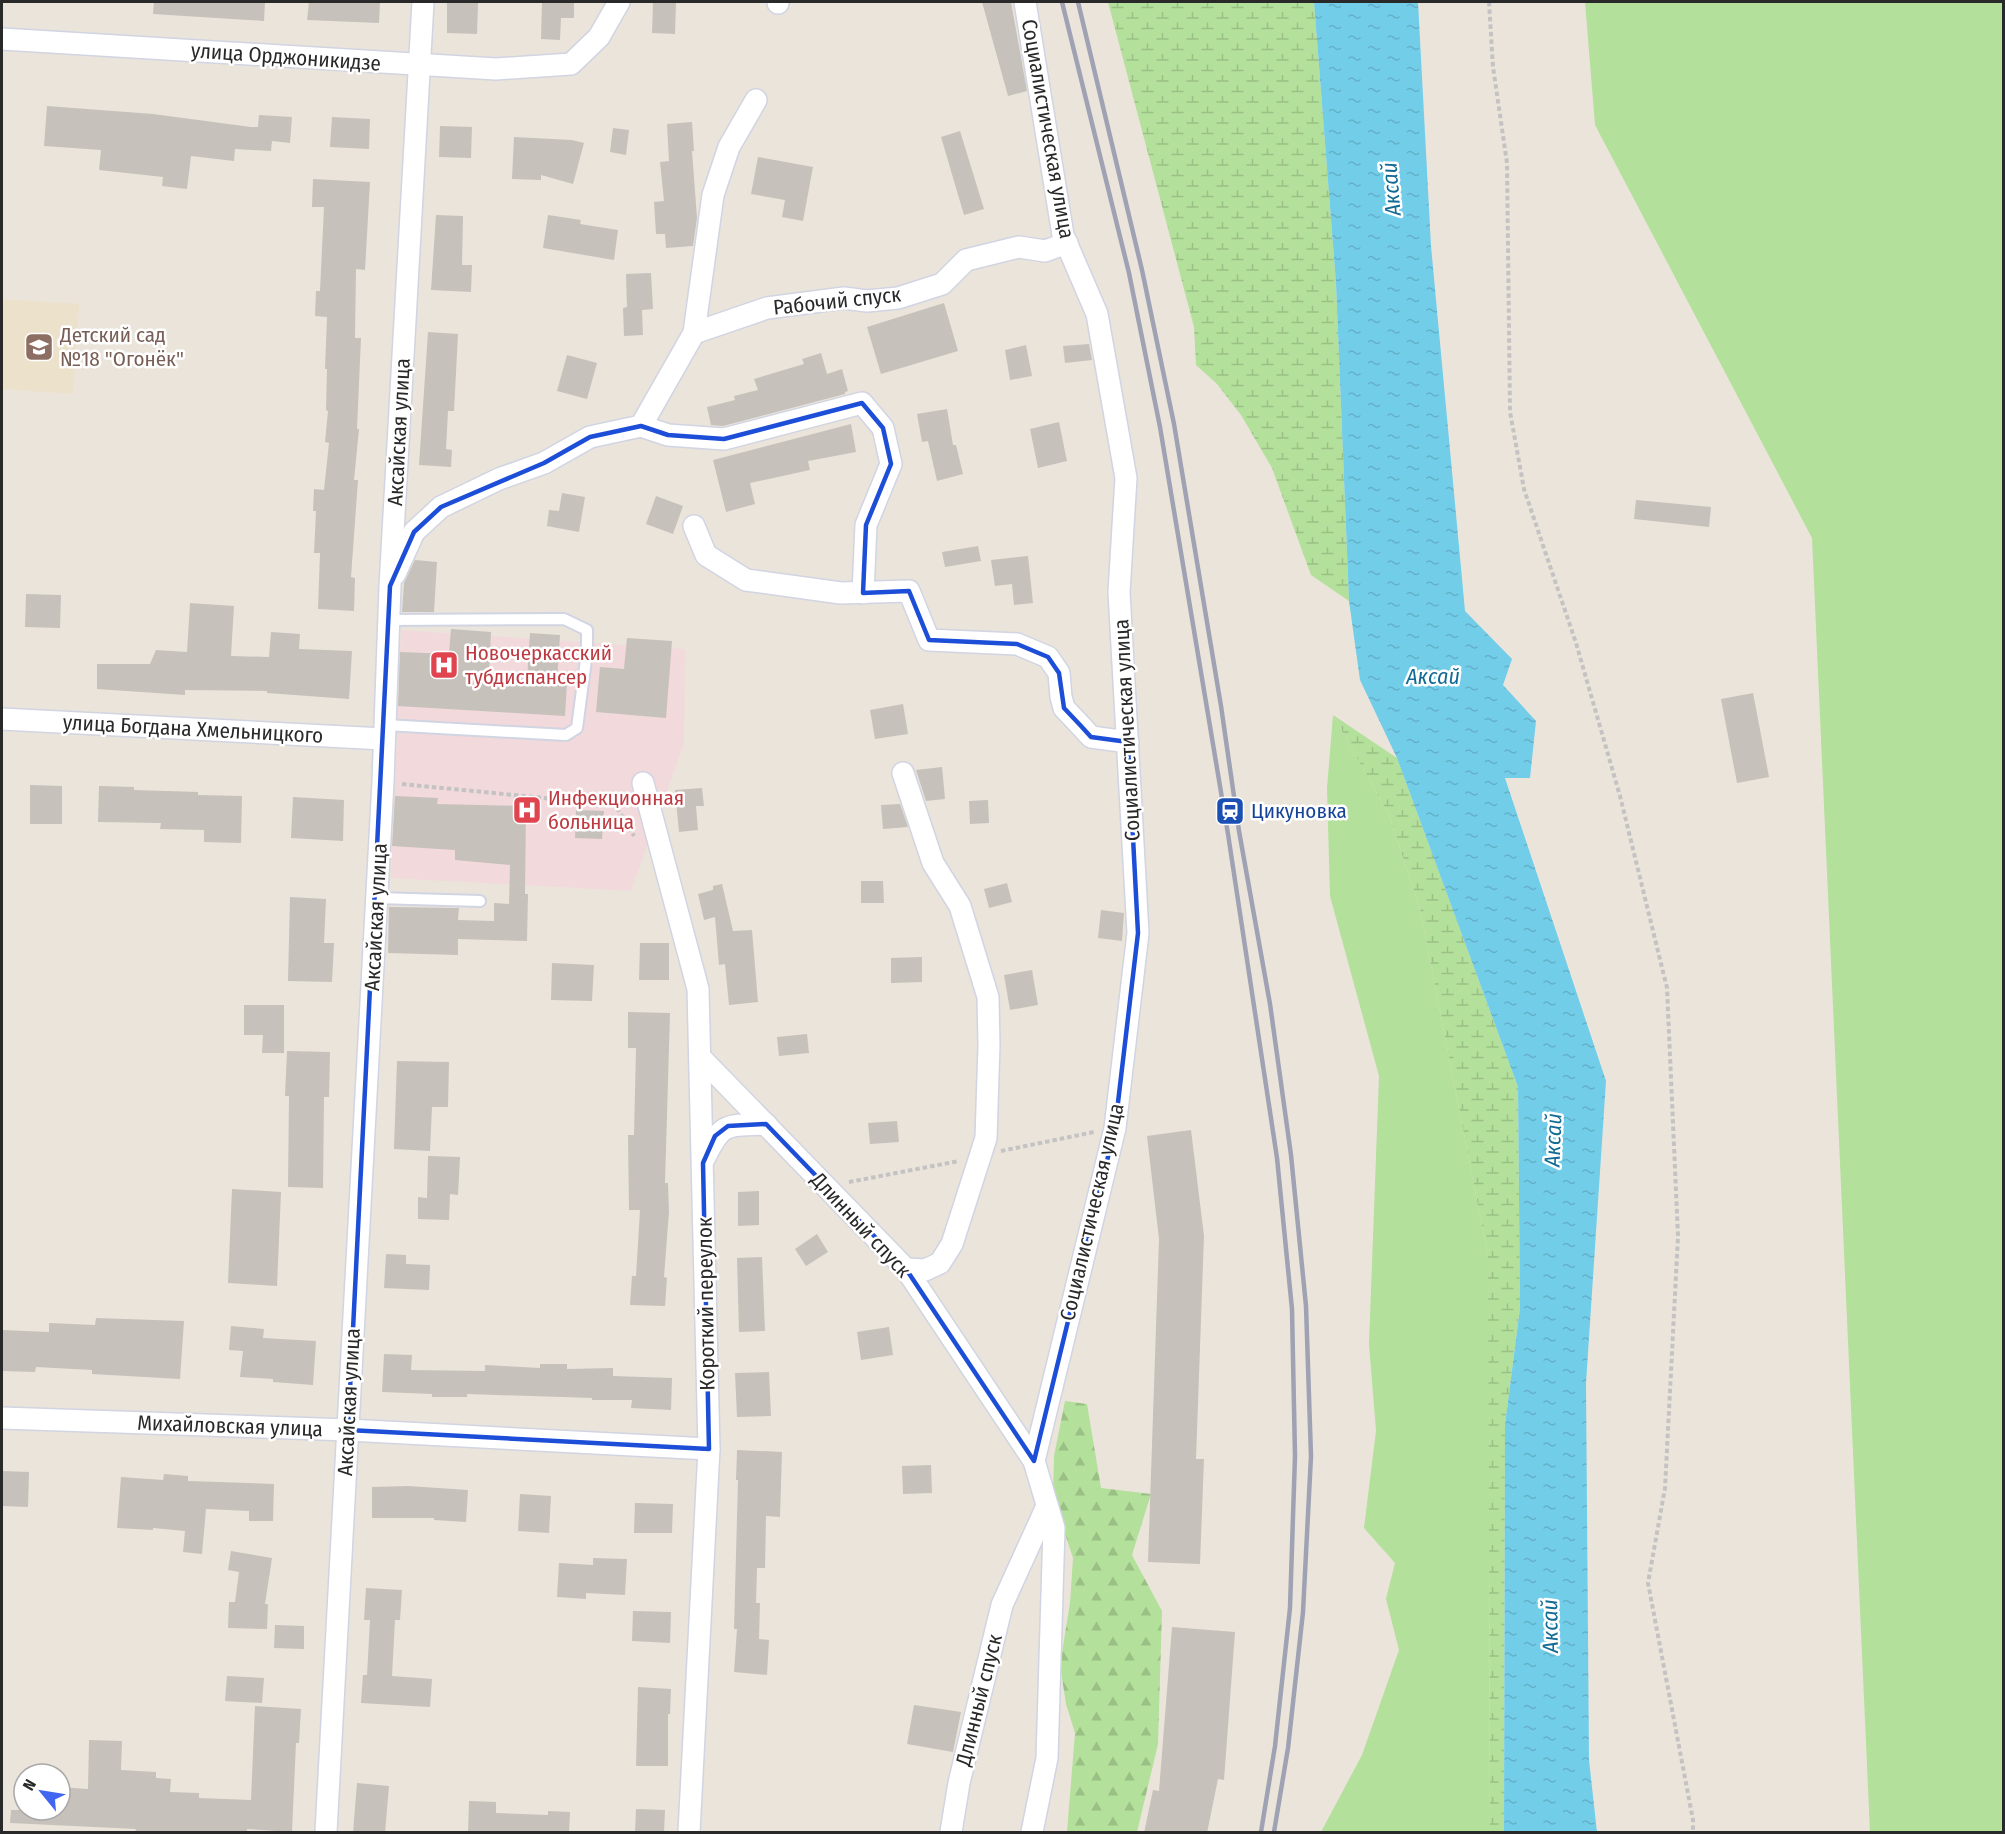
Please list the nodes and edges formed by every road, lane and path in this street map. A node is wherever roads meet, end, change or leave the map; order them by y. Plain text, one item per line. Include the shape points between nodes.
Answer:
1 (423, 2) edge
2 (619, 2) edge
3 (1025, 2) edge
4 (1490, 2) edge
5 (2, 39) edge
6 (420, 65) junction
7 (756, 100) dead end
8 (1067, 243) junction
9 (694, 333) junction
10 (641, 426) junction
11 (694, 526) dead end
12 (390, 586) junction
13 (863, 592) junction
14 (389, 620) junction
15 (2, 719) edge
16 (385, 732) junction
17 (1128, 742) junction
18 (903, 773) dead end
19 (383, 782) junction
20 (644, 783) dead end
21 (639, 843) dead end
22 (377, 898) junction
23 (480, 900) dead end
24 (700, 1057) junction
25 (766, 1124) junction
26 (702, 1163) junction
27 (906, 1269) junction
28 (2, 1418) edge
29 (348, 1430) junction
30 (709, 1449) junction
31 (1034, 1461) junction
32 (1047, 1506) junction
33 (326, 1833) edge
34 (689, 1833) edge
35 (951, 1833) edge
36 (1032, 1833) edge
37 (1693, 1833) edge

1 - 6 street, Аксайская улица
2 - 6 street, улица Орджоникидзе via 599,37 571,64 496,69
3 - 8 street, Социалистическая улица
4 - 37 path via 1493,67 1507,164 1510,412 1524,489 1576,643 1620,796 1667,988 1678,1236 1665,1488 1648,1583
5 - 6 street, улица Орджоникидзе
6 - 12 street, Аксайская улица
7 - 9 street via 729,147 713,195
8 - 9 street, Рабочий спуск via 1045,250 1019,247 966,260 942,284 898,298 844,298 767,308
8 - 17 street, Социалистическая улица via 1097,314 1126,478 1119,592
9 - 10 street
10 - 12 street via 590,437 544,463 441,507 414,532
10 - 13 street via 668,435 724,439 862,403 883,428 891,464 866,525
11 - 13 street via 706,555 746,580 841,593
12 - 14 street, Аксайская улица
13 - 17 street via 909,591 929,640 1017,644 1048,657 1059,673 1064,708 1091,737
14 - 16 street, Аксайская улица
14 - 16 lane via 564,619 587,630 587,652 577,728 566,735
15 - 16 street, улица Богдана Хмельницкого
16 - 19 street, Аксайская улица
17 - 31 street, Социалистическая улица via 1138,933 1115,1128
18 - 27 street via 933,863 960,906 988,997 989,1045 986,1138 952,1244 940,1263 925,1270
19 - 21 path via 615,805
19 - 22 street, Аксайская улица
20 - 24 street, Короткий переулок via 698,989
22 - 23 lane
22 - 29 street, Аксайская улица
24 - 25 street, Длинный спуск
24 - 26 street, Короткий переулок
25 - 26 street via 728,1126 715,1136
25 - 27 street, Длинный спуск
26 - 30 street, Короткий переулок
27 - 31 street, Длинный спуск
28 - 29 street, Михайловская улица
29 - 30 street, Михайловская улица
29 - 33 street, Аксайская улица
30 - 34 street, Короткий переулок
31 - 32 street, Длинный спуск
32 - 35 street, Длинный спуск via 1002,1605 959,1783
32 - 36 street, Длинный спуск via 1054,1528 1047,1758

